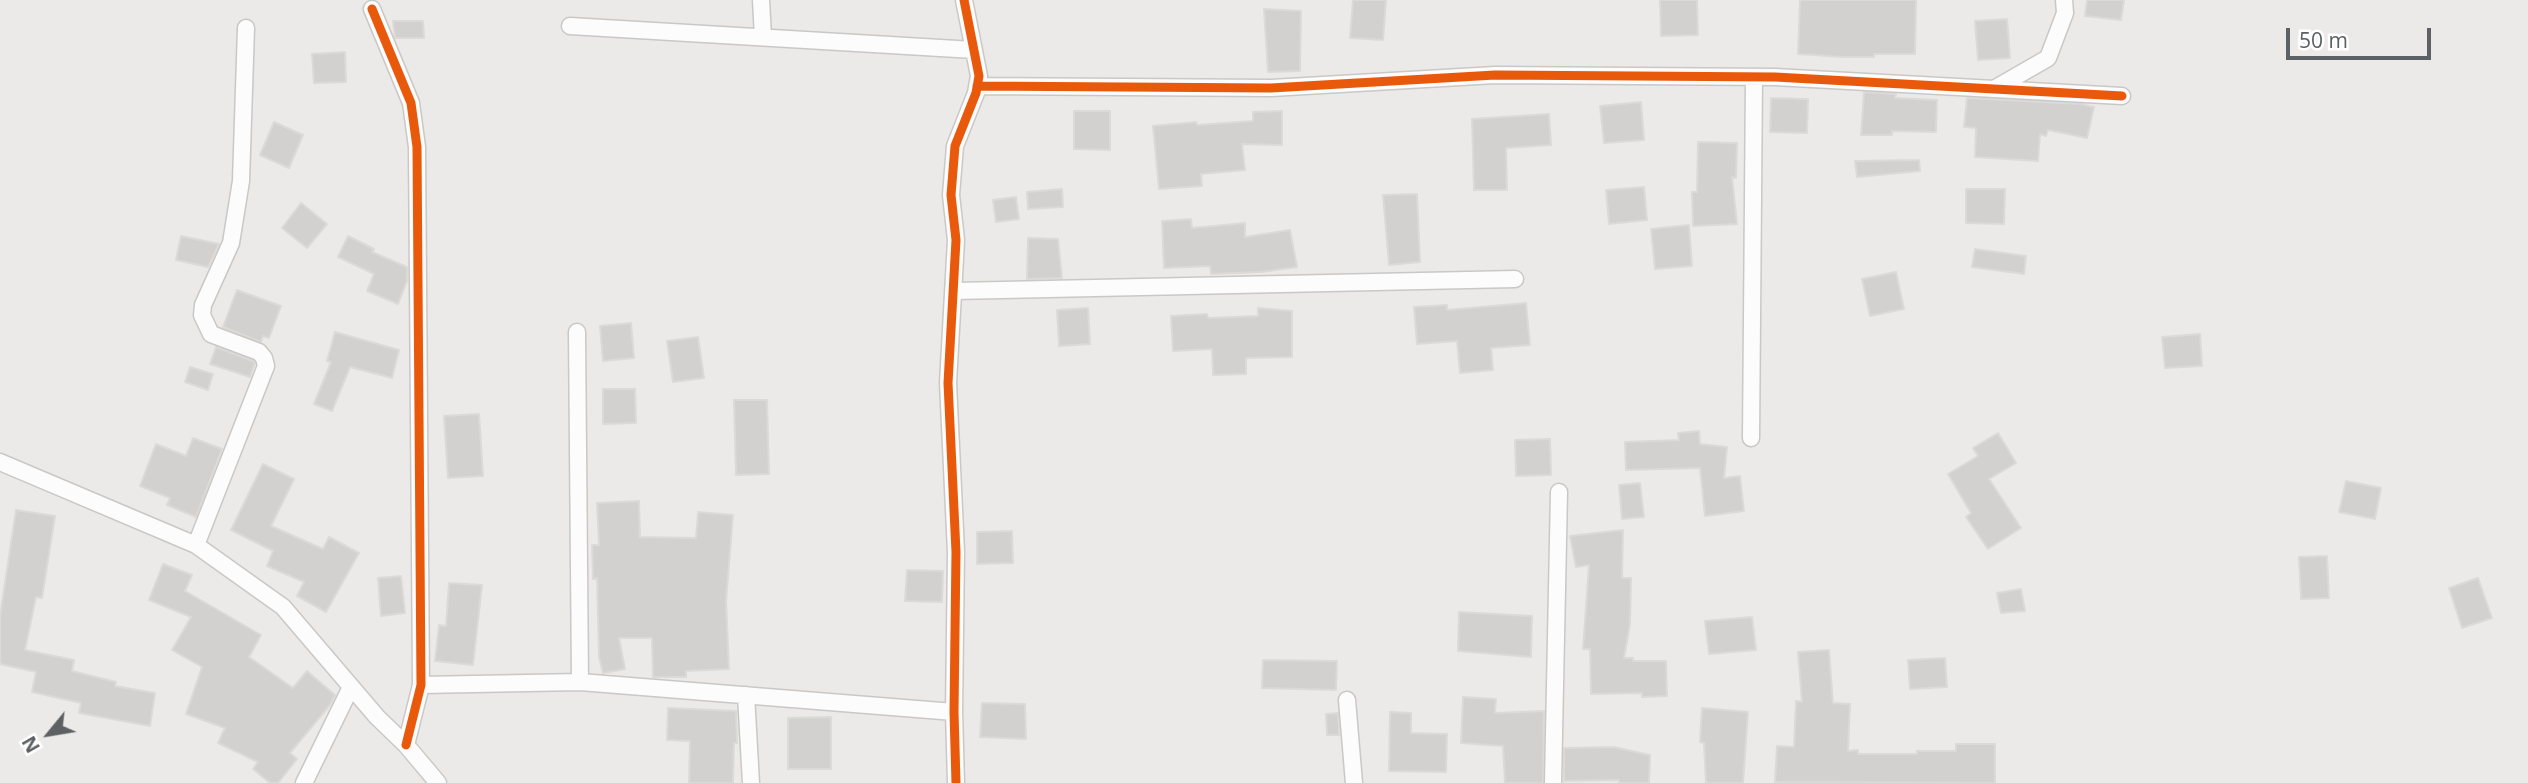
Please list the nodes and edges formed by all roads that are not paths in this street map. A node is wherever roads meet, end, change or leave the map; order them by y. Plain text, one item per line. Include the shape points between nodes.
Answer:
1 (761, 0) edge
2 (964, 0) edge
3 (2064, 0) edge
4 (372, 9) dead end
5 (570, 26) dead end
6 (246, 27) dead end
7 (763, 37) junction
8 (974, 50) junction
9 (1754, 77) junction
10 (977, 86) junction
11 (1994, 89) junction
12 (2122, 96) dead end
13 (1515, 279) dead end
14 (955, 291) junction
15 (577, 332) dead end
16 (1751, 438) dead end
17 (0, 462) edge
18 (1559, 492) dead end
19 (196, 545) junction
20 (580, 682) junction
21 (421, 685) junction
22 (351, 687) junction
23 (746, 695) junction
24 (1347, 700) dead end
25 (954, 712) junction
26 (406, 745) junction
27 (304, 783) edge
28 (438, 783) edge
29 (751, 783) edge
30 (956, 783) edge
31 (1354, 783) edge
32 (1553, 783) edge

1 - 7 street
2 - 8 street
3 - 11 street via 2065,13 2048,58
4 - 21 street via 411,103 417,147
5 - 7 street
6 - 19 street via 241,180 231,243 202,315 211,334 260,352 266,366
7 - 8 street
8 - 10 street
9 - 10 street via 1495,75 1271,88
9 - 11 street
9 - 16 street
10 - 14 street via 955,146 951,195
11 - 12 street
13 - 14 street
14 - 25 street via 948,383 956,552
15 - 20 street
17 - 19 street
18 - 32 street
19 - 22 street via 283,607
20 - 21 street
20 - 23 street
21 - 26 street
22 - 26 street
22 - 27 street
23 - 25 street
23 - 29 street
24 - 31 street
25 - 30 street
26 - 28 street

